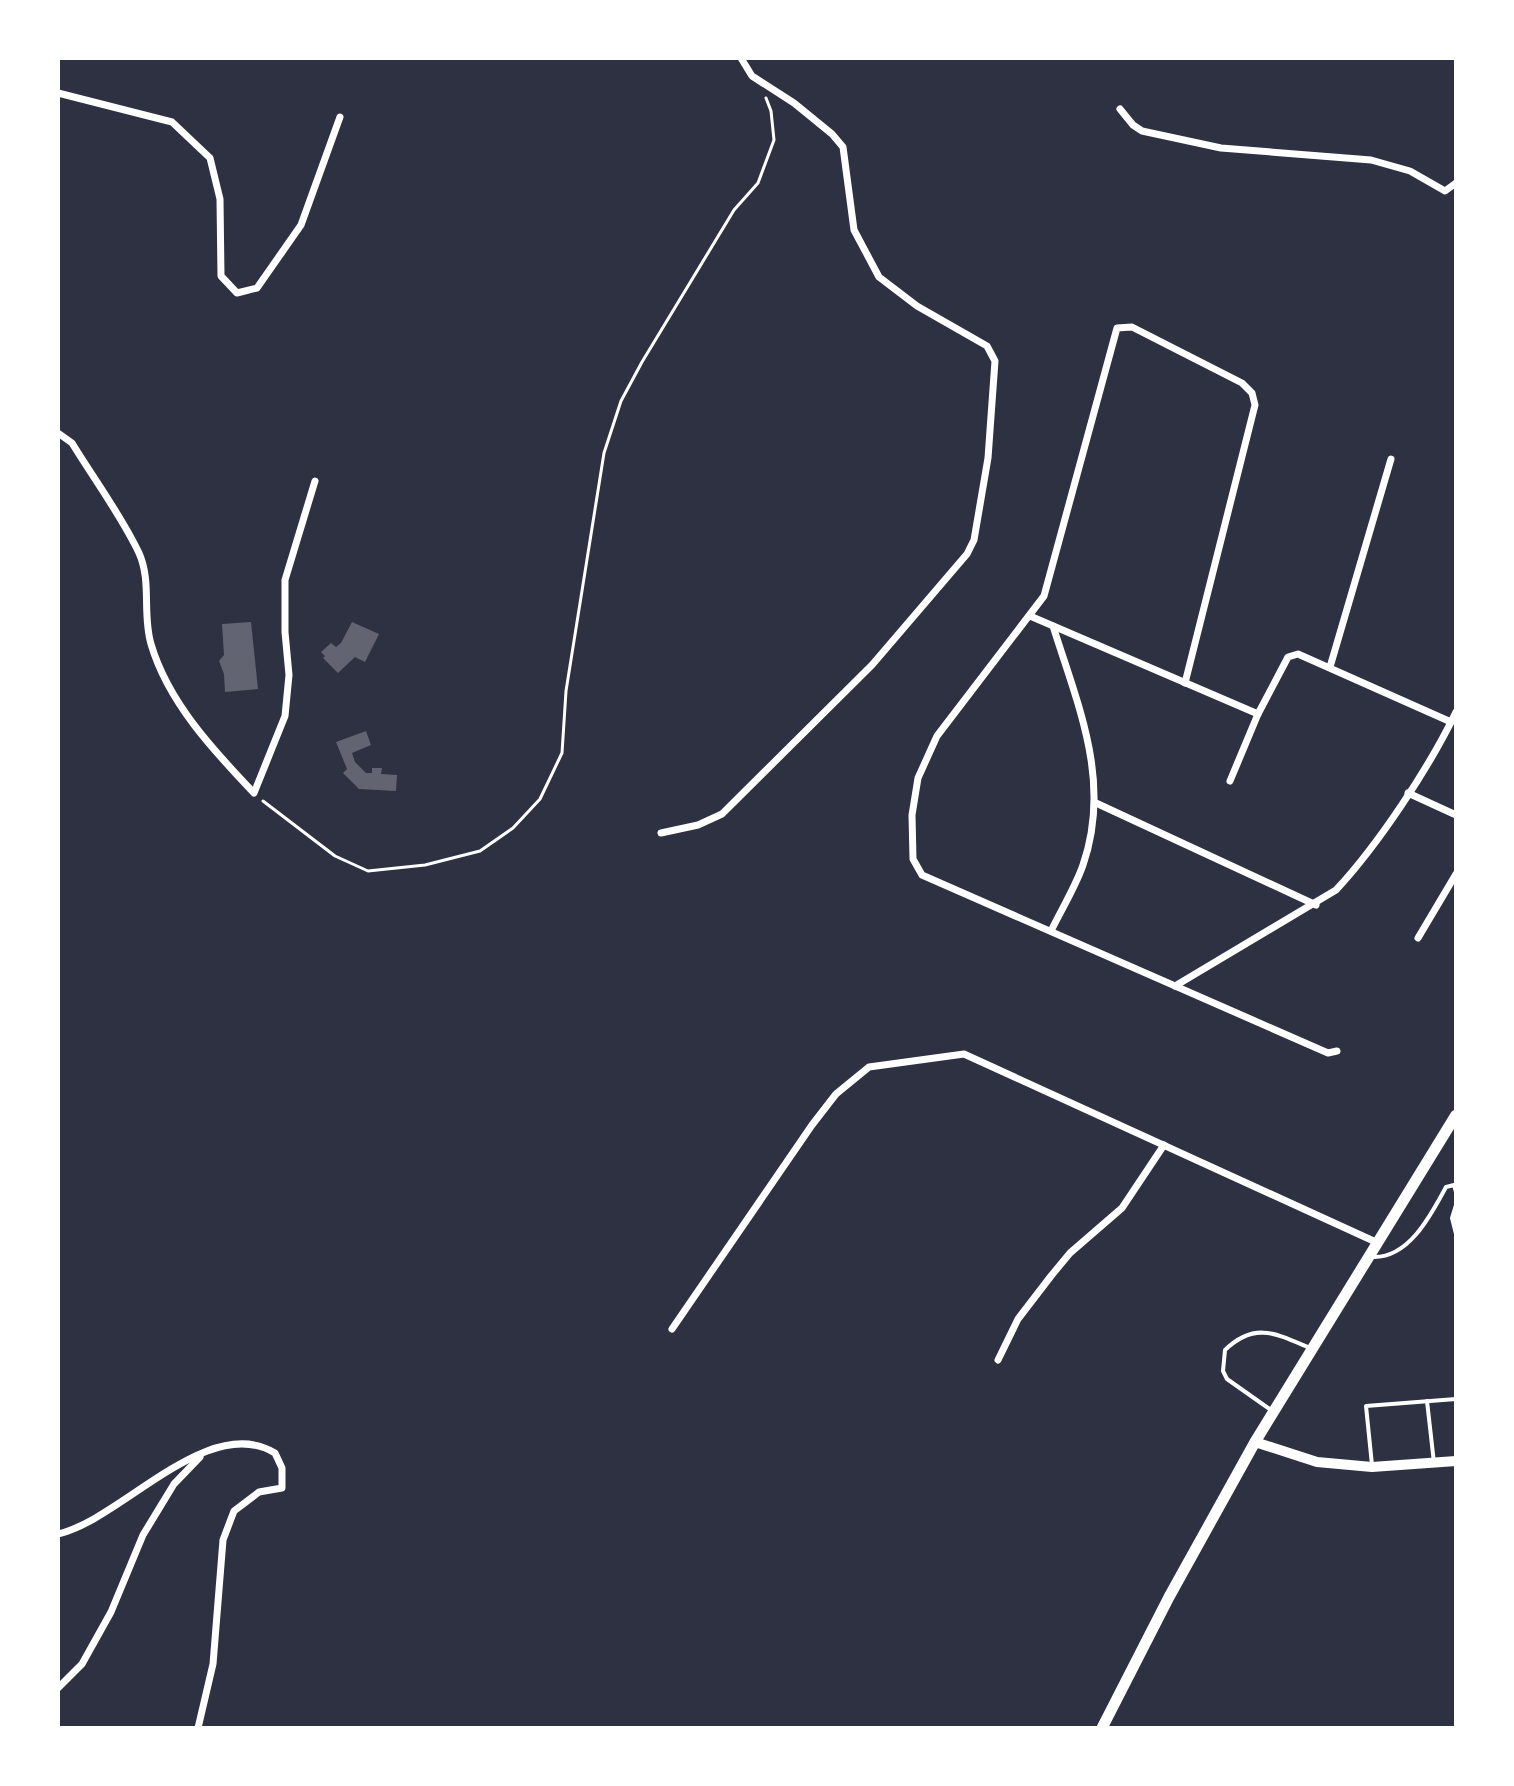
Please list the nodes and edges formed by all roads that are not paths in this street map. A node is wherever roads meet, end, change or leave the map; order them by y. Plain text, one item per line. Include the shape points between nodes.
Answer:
1 (741, 58) edge
2 (58, 93) edge
3 (1120, 109) dead end
4 (340, 117) dead end
5 (1456, 183) edge
6 (58, 433) edge
7 (1391, 459) dead end
8 (315, 481) dead end
9 (1030, 616) junction
10 (1053, 626) junction
11 (1330, 667) junction
12 (1185, 683) junction
13 (1456, 712) edge
14 (1258, 714) junction
15 (1451, 722) junction
16 (1230, 781) dead end
17 (1408, 793) junction
18 (1096, 803) junction
19 (1456, 815) edge
20 (661, 833) dead end
21 (1456, 874) edge
22 (1316, 905) junction
23 (1051, 931) junction
24 (1418, 938) dead end
25 (1175, 986) junction
26 (1337, 1051) dead end
27 (1456, 1115) edge
28 (1164, 1145) junction
29 (1456, 1192) edge
30 (1456, 1205) edge
31 (1456, 1234) edge
32 (1378, 1243) junction
33 (1369, 1257) junction
34 (672, 1329) dead end
35 (1313, 1349) junction
36 (998, 1360) dead end
37 (1456, 1399) edge
38 (1427, 1401) junction
39 (1274, 1412) junction
40 (1255, 1442) junction
41 (205, 1453) junction
42 (1456, 1461) edge
43 (1434, 1463) junction
44 (1372, 1467) junction
45 (58, 1534) edge
46 (58, 1688) edge
47 (1104, 1723) edge
48 (198, 1728) edge
49 (1094, 1728) edge

1 - 20 street via 752,76 794,103 843,147 854,230 879,277 987,346 995,361 988,458 967,554 882,654 722,814
2 - 4 street via 172,122 210,158 220,199 221,276 237,293 257,288 301,225
3 - 5 street via 1142,131 1221,148 1371,160 1410,171 1445,191
6 - 8 street via 72,443 139,554 146,576 150,642 170,688 209,746 254,793 285,716 285,580
7 - 11 street
9 - 10 street
9 - 12 street via 1044,596 1117,328 1132,327 1242,383 1255,405
9 - 23 street via 937,736 918,778 913,859 922,875
10 - 12 street
10 - 18 street via 1091,746
11 - 14 street via 1298,654 1288,657
11 - 15 street
12 - 14 street
13 - 15 street
14 - 16 street
15 - 17 street
17 - 19 street
17 - 22 street via 1355,870
18 - 22 street
18 - 23 street via 1083,864
21 - 24 street
22 - 25 street
23 - 25 street
25 - 26 street via 1328,1053
27 - 32 main road
28 - 32 street
28 - 34 street via 964,1054 869,1067 836,1094 812,1125
28 - 36 street via 1122,1208 1051,1276 1018,1319
29 - 33 lane via 1454,1185 1446,1187 1430,1216 1396,1252
30 - 31 lane
32 - 33 main road
33 - 35 main road
35 - 39 main road
35 - 39 lane via 1270,1331 1235,1340 1225,1350 1227,1379
37 - 38 lane
38 - 43 lane
38 - 44 lane via 1366,1406
39 - 40 main road
40 - 44 main road via 1317,1462
40 - 47 main road
41 - 45 street
41 - 46 street via 174,1484 143,1535 82,1664
41 - 48 street via 249,1442 265,1447 282,1468 282,1488 259,1492 234,1511 223,1540 213,1664
42 - 43 main road
43 - 44 main road
47 - 49 main road

